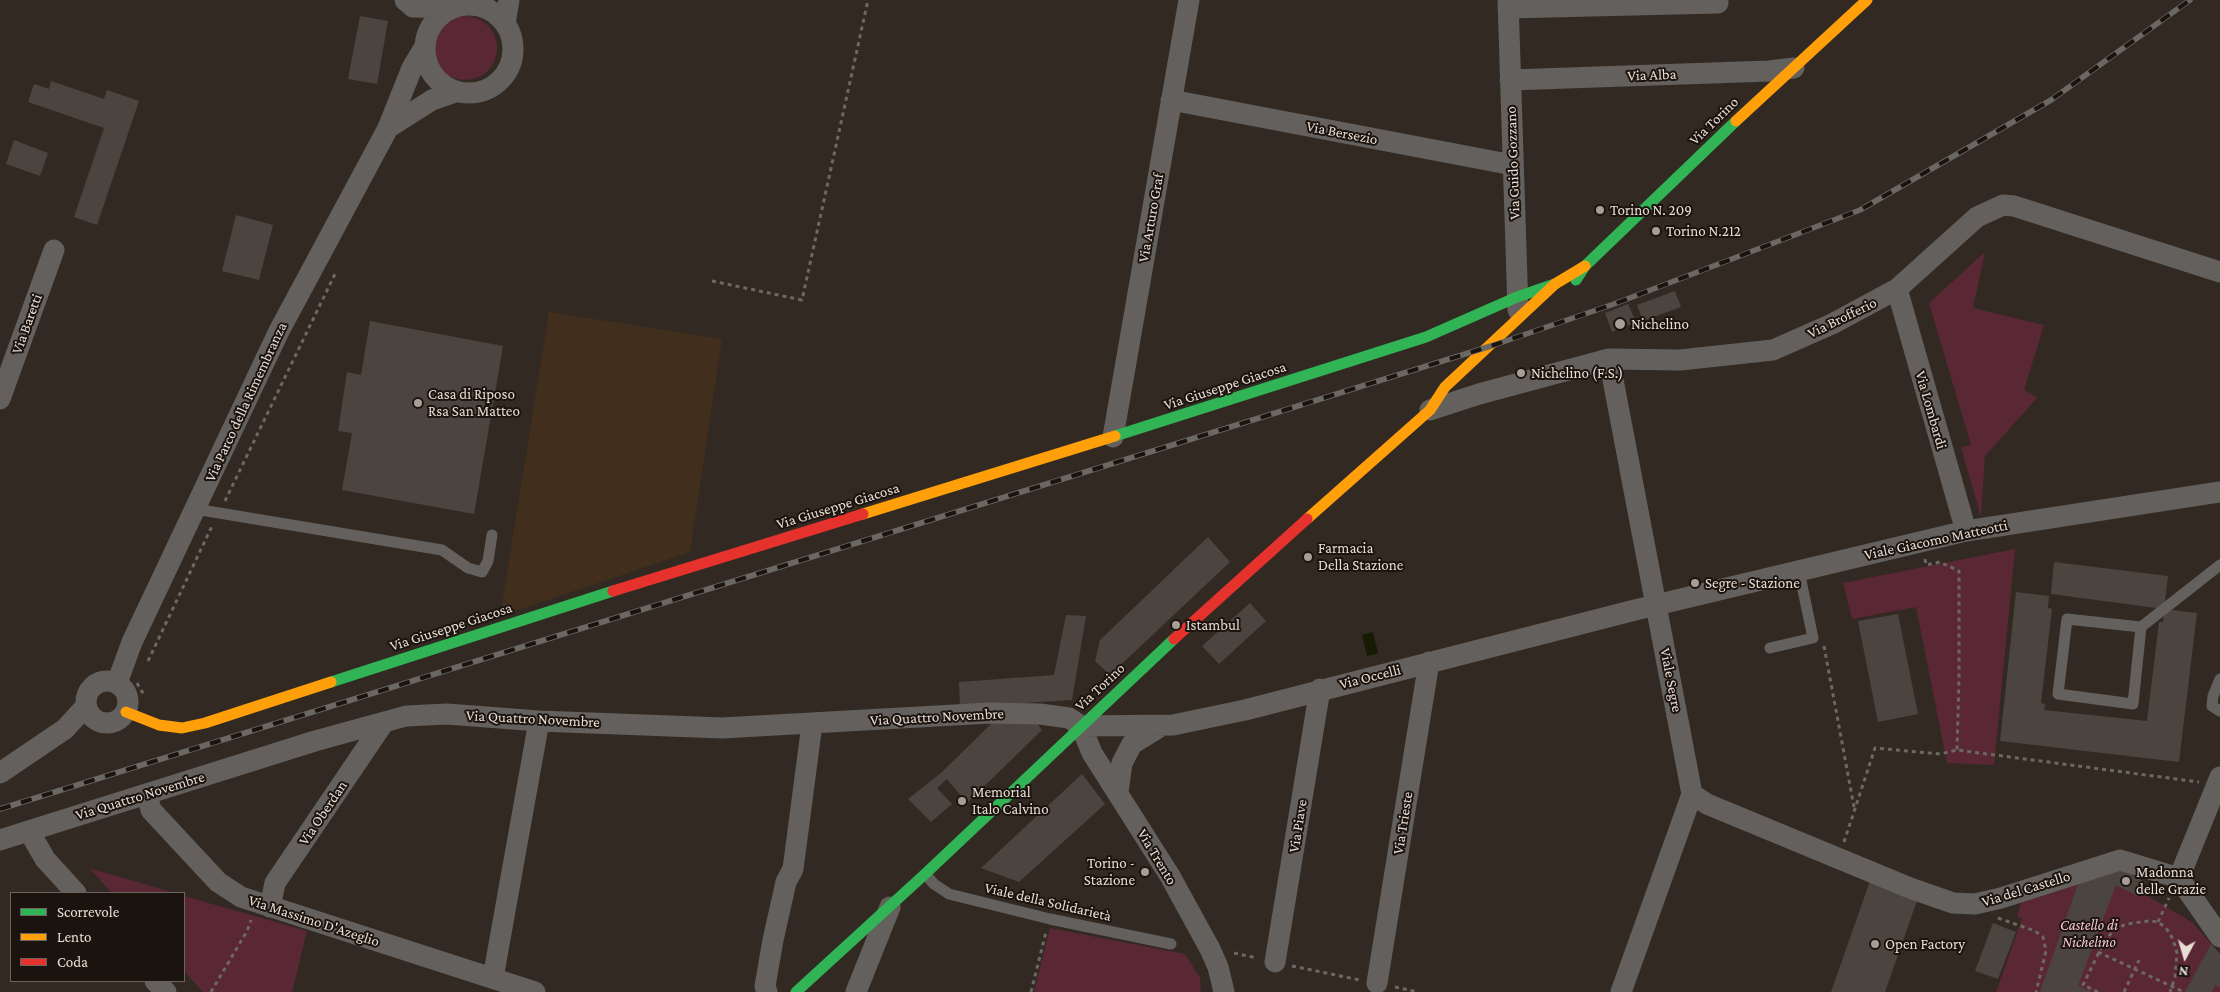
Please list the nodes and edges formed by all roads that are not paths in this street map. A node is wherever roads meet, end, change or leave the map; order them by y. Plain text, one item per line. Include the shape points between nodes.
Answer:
1 (509, 0) edge
2 (1188, 0) edge
3 (1867, 0) edge
4 (1718, 3) dead end
5 (409, 4) edge
6 (463, 4) edge
7 (1508, 4) edge
8 (505, 24) junction
9 (426, 40) junction
10 (1794, 68) junction
11 (1510, 80) junction
12 (455, 92) junction
13 (1171, 100) junction
14 (388, 128) junction
15 (1513, 165) junction
16 (54, 250) dead end
17 (1585, 266) junction
18 (2220, 272) edge
19 (1555, 284) junction
20 (1569, 289) dead end
21 (1897, 289) junction
22 (1517, 297) junction
23 (1518, 318) junction
24 (1609, 359) junction
25 (0, 399) edge
26 (1430, 410) junction
27 (1113, 437) junction
28 (2220, 492) edge
29 (196, 509) junction
30 (1966, 531) junction
31 (492, 535) dead end
32 (2220, 565) edge
33 (1799, 571) junction
34 (1656, 605) junction
35 (2141, 627) junction
36 (1770, 648) dead end
37 (1429, 662) junction
38 (2220, 679) edge
39 (116, 683) junction
40 (1320, 689) junction
41 (2220, 711) edge
42 (126, 712) junction
43 (92, 714) junction
44 (539, 721) junction
45 (384, 722) junction
46 (812, 724) junction
47 (1162, 725) junction
48 (1081, 726) junction
49 (0, 773) edge
50 (2216, 786) edge
51 (1118, 792) junction
52 (147, 794) junction
53 (1692, 794) junction
54 (29, 831) junction
55 (0, 840) edge
56 (925, 874) junction
57 (2179, 878) junction
58 (75, 892) edge
59 (263, 905) junction
60 (891, 905) junction
61 (2220, 937) edge
62 (1171, 944) dead end
63 (832, 960) junction
64 (1275, 962) dead end
65 (493, 978) junction
66 (156, 982) edge
67 (1376, 983) dead end
68 (859, 985) edge
69 (1227, 991) edge
70 (166, 992) edge
71 (535, 992) edge
72 (767, 992) edge
73 (796, 992) edge
74 (1621, 992) edge

1 - 8 street
2 - 13 street, Via Arturo Graf
3 - 10 main road, Via Torino
4 - 7 street, Via Guido Gozzano
5 - 6 street
5 - 9 street
6 - 8 street via 489,10
6 - 9 street via 438,18
7 - 11 street, Via Guido Gozzano
8 - 12 street via 513,56 505,76 497,84 477,93
9 - 12 street via 429,70 445,87
9 - 14 street, Via Parco della Rimembranza
10 - 11 street, Via Alba
10 - 17 main road, Via Torino
11 - 15 street, Via Guido Gozzano
12 - 14 street, Via Parco della Rimembranza via 432,100
13 - 15 street, Via Bersezio
13 - 27 street, Via Arturo Graf
14 - 29 street, Via Parco della Rimembranza via 279,331
15 - 22 street, Via Guido Gozzano
16 - 25 street, Via Baretti
17 - 19 main road, Via Torino
17 - 20 main road, Via Torino
18 - 21 street, Via Brofferio via 2003,205 1977,217
19 - 22 main road, Via Giuseppe Giacosa
19 - 23 main road, Via Torino
21 - 24 street, Via Brofferio via 1832,324 1773,350 1680,360
21 - 30 street, Via Lombardi
22 - 23 street, Via Guido Gozzano
22 - 27 main road, Via Giuseppe Giacosa via 1426,338
23 - 26 main road, Via Torino via 1445,387
24 - 26 street, Via Brofferio via 1472,389
24 - 34 street, Viale Segre
26 - 48 main road, Via Torino via 1220,596
27 - 42 main road, Via Giuseppe Giacosa via 537,615 205,723 182,728 159,725
28 - 30 street, Viale Giacomo Matteotti
29 - 31 lane via 442,550 468,568 482,572 488,562
29 - 39 street, Via Parco della Rimembranza via 132,642
30 - 33 street, Viale Giacomo Matteotti
32 - 35 lane
33 - 34 street, Viale Giacomo Matteotti
33 - 36 lane via 1813,638
34 - 37 street, Via Occelli
34 - 53 street, Viale Segre
35 - 35 lane via 2067,619 2058,694 2133,704
37 - 40 street, Via Occelli
37 - 67 street, Via Trieste
38 - 41 lane via 2212,706
39 - 42 street via 128,695
39 - 43 street via 109,680 94,685 86,698
40 - 47 street, Via Occelli via 1245,710
40 - 64 street, Via Piave
42 - 43 street via 114,722
43 - 49 street
44 - 45 street, Via Quattro Novembre via 446,714 406,716
44 - 46 street, Via Quattro Novembre via 722,728
44 - 65 street
45 - 52 street, Via Quattro Novembre
45 - 59 street, Via Oberdan
46 - 48 street, Via Quattro Novembre via 1015,713 1069,718
46 - 72 street via 793,870 786,882 773,940 765,986
47 - 48 street, Via Occelli
47 - 51 street via 1132,744 1122,762
48 - 51 street, Via Trento via 1092,753
48 - 56 main road, Via Torino
50 - 57 street
51 - 69 street, Via Trento via 1210,949
52 - 54 street, Via Quattro Novembre
52 - 59 street, Via Massimo D'Azeglio via 151,810 218,882 241,897
53 - 57 street, Via del Castello via 1707,804 1932,897 1954,903 1975,904 2001,898 2120,860
53 - 74 street
54 - 55 street, Via Quattro Novembre
54 - 58 street via 45,859
56 - 60 main road, Via Torino
56 - 62 lane, Viale della Solidarietà via 949,894
57 - 61 street
59 - 65 street, Via Massimo D'Azeglio
60 - 63 main road, Via Torino
60 - 68 street
63 - 68 street via 848,967
63 - 73 main road, Via Torino
65 - 71 street, Via Massimo D'Azeglio
66 - 70 street

